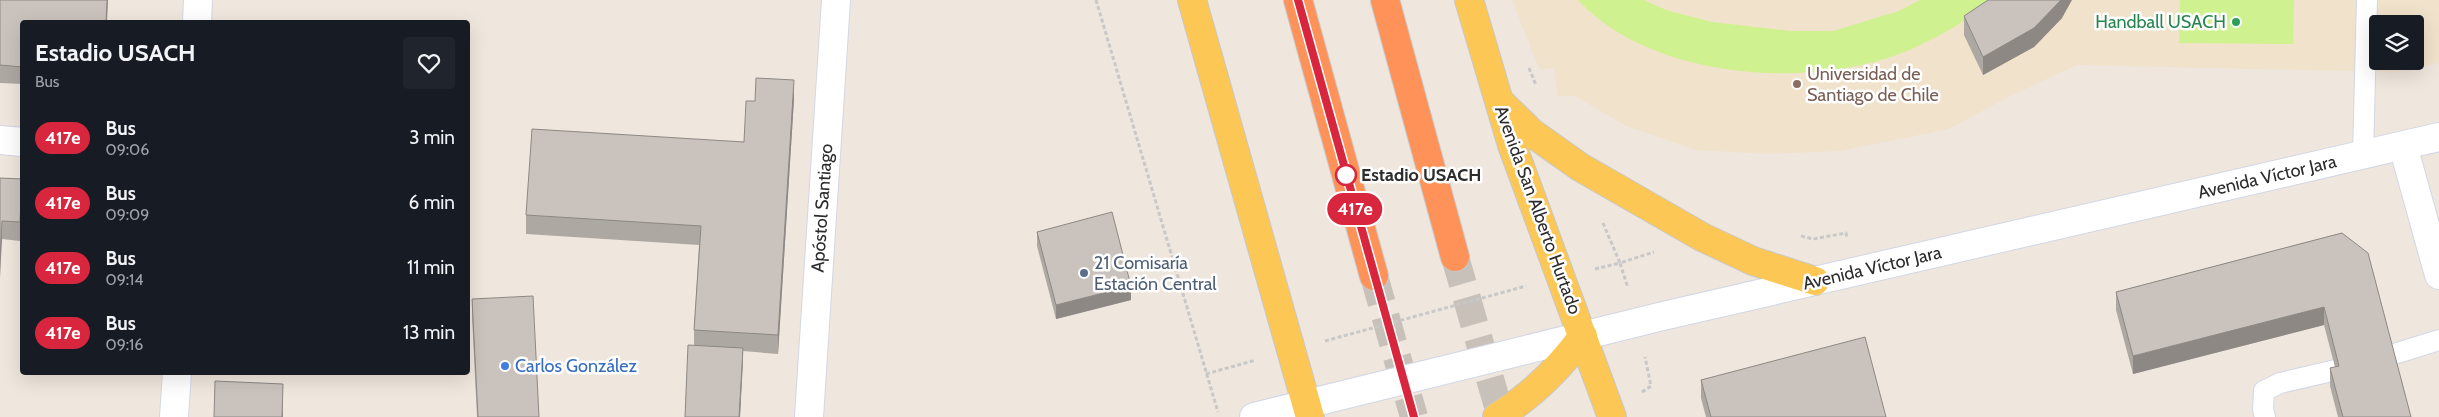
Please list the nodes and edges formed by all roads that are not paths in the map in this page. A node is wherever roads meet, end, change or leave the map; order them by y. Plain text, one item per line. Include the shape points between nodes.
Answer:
1 (198, 0) edge
2 (836, 0) edge
3 (1192, 0) edge
4 (1298, 0) edge
5 (1385, 0) edge
6 (1469, 0) edge
7 (2367, 0) edge
8 (197, 20) edge
9 (1498, 100) junction
10 (2439, 137) edge
11 (0, 140) edge
12 (20, 142) edge
13 (2403, 146) junction
14 (2363, 155) junction
15 (1455, 257) tunnel mouth
16 (2439, 275) edge
17 (1374, 276) tunnel mouth
18 (1815, 281) junction
19 (1583, 336) junction
20 (2439, 340) edge
21 (2390, 355) edge
22 (2336, 370) edge
23 (177, 375) edge
24 (1308, 410) edge
25 (174, 417) edge
26 (809, 417) edge
27 (1254, 417) edge
28 (1497, 417) edge
29 (1612, 417) edge
30 (2265, 417) edge

1 - 8 main road
2 - 26 main road, Apóstol Santiago
3 - 24 main road
4 - 17 highway
5 - 15 highway
6 - 9 main road, Avenida San Alberto Hurtado
7 - 14 lane
9 - 18 main road via 1532,132 1588,172 1702,237 1753,261
9 - 19 main road, Avenida San Alberto Hurtado via 1540,225
10 - 13 main road, Avenida Víctor Jara
11 - 12 main road
13 - 14 main road, Avenida Víctor Jara
13 - 16 main road
14 - 18 main road, Avenida Víctor Jara
18 - 19 main road, Avenida Víctor Jara
19 - 24 main road, Avenida Víctor Jara
19 - 28 main road via 1544,384 1523,402
19 - 29 main road, Avenida San Alberto Hurtado
20 - 21 lane
22 - 30 lane via 2264,391
23 - 25 main road
24 - 27 main road, Avenida Víctor Jara

